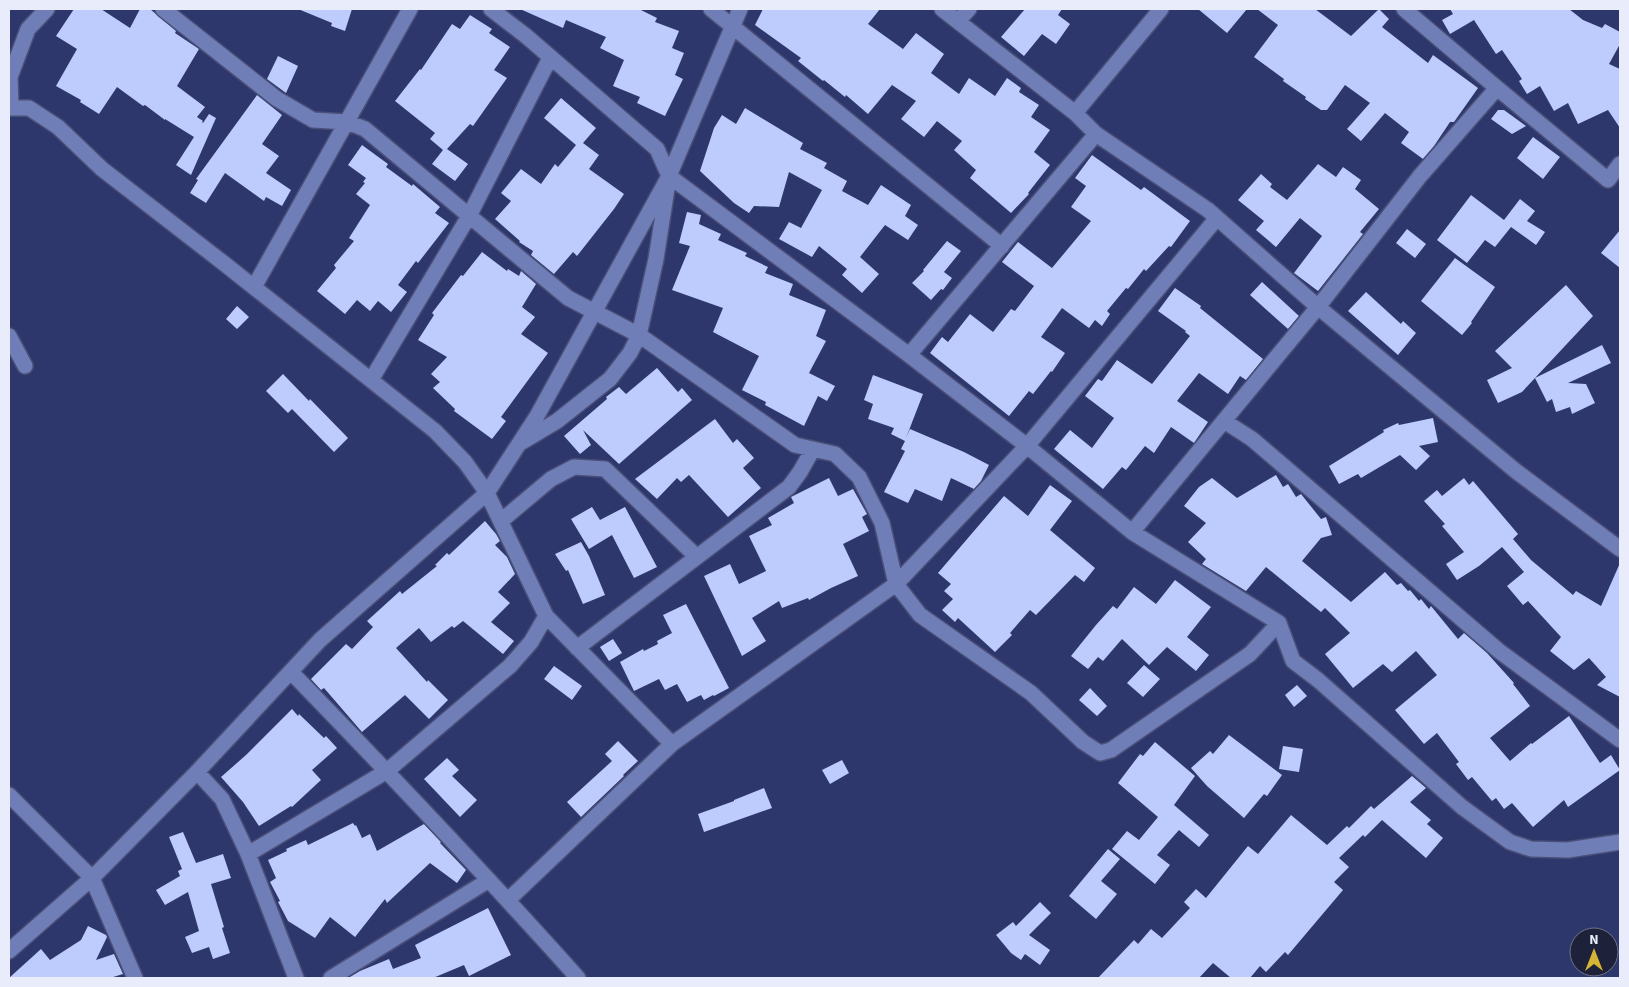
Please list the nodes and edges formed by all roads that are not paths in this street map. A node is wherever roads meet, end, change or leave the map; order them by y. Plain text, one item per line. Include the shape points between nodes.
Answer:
1 (47, 9) edge
2 (163, 9) edge
3 (410, 9) edge
4 (491, 9) edge
5 (711, 9) edge
6 (740, 9) edge
7 (942, 9) edge
8 (969, 9) edge
9 (1161, 9) edge
10 (1404, 9) edge
11 (958, 21) junction
12 (732, 27) junction
13 (550, 58) junction
14 (1497, 88) junction
15 (10, 107) edge
16 (1075, 113) junction
17 (347, 122) junction
18 (1096, 134) junction
19 (1620, 164) edge
20 (669, 176) junction
21 (469, 216) junction
22 (1217, 218) junction
23 (1002, 246) junction
24 (254, 287) junction
25 (1318, 307) junction
26 (594, 312) junction
27 (639, 335) junction
28 (9, 336) edge
29 (909, 355) junction
30 (25, 366) dead end
31 (371, 380) junction
32 (1224, 422) junction
33 (518, 444) junction
34 (1027, 446) junction
35 (813, 449) junction
36 (487, 493) junction
37 (501, 521) junction
38 (1132, 532) junction
39 (1620, 549) edge
40 (697, 557) junction
41 (896, 584) junction
42 (546, 616) junction
43 (1279, 623) junction
44 (577, 648) junction
45 (291, 672) junction
46 (1620, 740) edge
47 (672, 744) junction
48 (387, 771) junction
49 (196, 772) junction
50 (9, 795) edge
51 (1620, 842) edge
52 (248, 854) junction
53 (92, 878) junction
54 (489, 880) junction
55 (508, 900) junction
56 (9, 951) edge
57 (135, 978) edge
58 (296, 978) edge
59 (331, 978) edge
60 (578, 978) edge

1 - 15 street via 28,29 10,77
2 - 17 street via 276,99 313,120
3 - 17 street
4 - 13 street
5 - 12 street
6 - 12 street
7 - 11 street
8 - 11 street
9 - 16 street
10 - 14 street
11 - 16 street
12 - 20 street
12 - 23 street
13 - 20 street via 657,149
13 - 21 street
14 - 19 street via 1608,180
14 - 25 street via 1420,176
15 - 24 street via 29,108 58,127 102,168
16 - 18 street
17 - 21 street via 365,129
17 - 24 street
18 - 22 street
18 - 23 street
20 - 26 street
20 - 27 street via 656,259
20 - 29 street
21 - 26 street via 568,298
21 - 31 street
22 - 25 street
22 - 34 street
23 - 29 street
24 - 31 street
25 - 32 street
25 - 39 street via 1517,472
26 - 27 street
26 - 33 street
27 - 33 street via 630,354 610,379 557,421
27 - 35 street via 795,445
28 - 30 street
29 - 34 street
31 - 36 street via 435,431
32 - 38 street
32 - 46 street via 1252,439 1499,651
33 - 36 street
34 - 38 street
34 - 41 street
35 - 40 street via 789,487
35 - 41 street via 835,454 859,477 882,523
36 - 37 street
36 - 45 street via 320,640
37 - 40 street via 551,479 574,467 605,470
37 - 42 street
38 - 43 street
40 - 44 street
41 - 43 street via 920,615 1031,693 1082,742 1100,753 1111,750 1250,654
41 - 47 street
42 - 44 street
42 - 48 street via 531,642 510,666
43 - 51 street via 1293,661 1462,807 1510,842 1531,849 1568,850
44 - 47 street
45 - 48 street
45 - 49 street
47 - 55 street
48 - 52 street
48 - 54 street
49 - 52 street via 222,799
49 - 53 street
50 - 53 street
52 - 58 street
53 - 56 street
53 - 57 street
54 - 55 street
54 - 59 street
55 - 60 street

